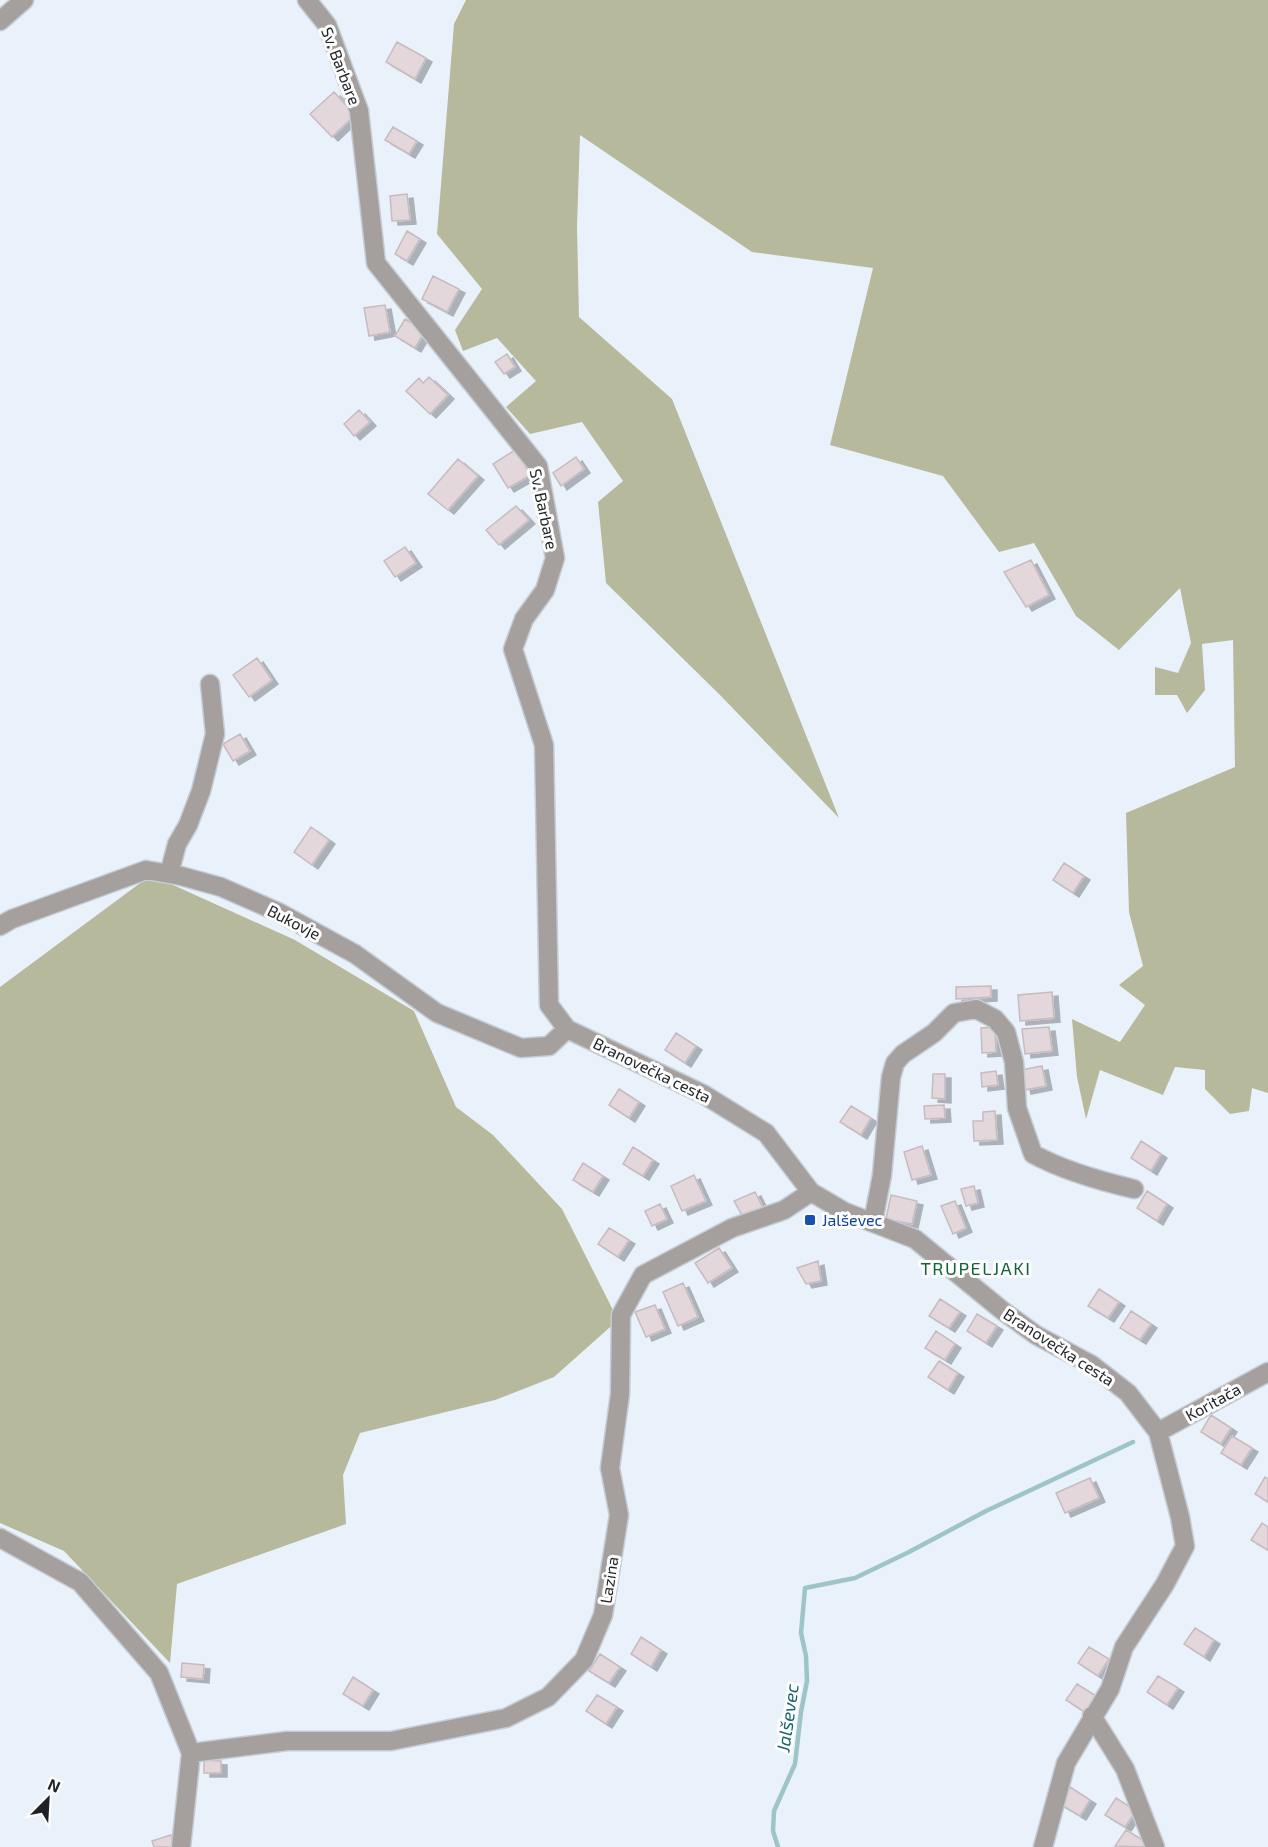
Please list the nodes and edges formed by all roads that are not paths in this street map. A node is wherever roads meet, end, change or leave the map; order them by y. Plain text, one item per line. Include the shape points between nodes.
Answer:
1 (24, 0) edge
2 (307, 0) edge
3 (0, 21) edge
4 (210, 684) dead end
5 (169, 874) junction
6 (0, 926) edge
7 (567, 1029) junction
8 (1134, 1189) dead end
9 (811, 1192) junction
10 (873, 1222) junction
11 (1268, 1372) edge
12 (1158, 1432) junction
13 (0, 1538) edge
14 (1092, 1716) junction
15 (191, 1754) junction
16 (181, 1847) edge
17 (1043, 1847) edge
18 (1155, 1847) edge

1 - 3 street
2 - 7 street, Sv. Barbare via 327,25 359,111 376,263 538,466 555,558 545,590 524,619 513,649 544,745 549,1005
4 - 5 street via 215,734 201,791 177,844
5 - 6 street, Bukovje via 146,870
5 - 7 street, Bukovje via 221,887 278,912 355,954 437,1013 521,1048 549,1046
7 - 9 street, Branovečka cesta via 703,1094 766,1133
8 - 10 street via 1098,1180 1033,1154 1017,1108 1014,1062 1006,1032 994,1019 976,1009 954,1013 895,1063
9 - 10 street, Branovečka cesta via 845,1212
9 - 15 street, Lazina via 784,1210 732,1228 643,1275 621,1315 620,1394 610,1468 619,1515 603,1615 584,1660 548,1697 506,1718 391,1741 287,1741
10 - 12 street, Branovečka cesta via 915,1239 1036,1335 1092,1365 1128,1393
11 - 12 street, Koritača
12 - 14 street, Branovečka cesta via 1185,1546 1124,1647 1110,1689
13 - 15 street via 80,1582 159,1673
14 - 17 street, Branovečka cesta via 1066,1764
14 - 18 street via 1125,1769
15 - 16 street

